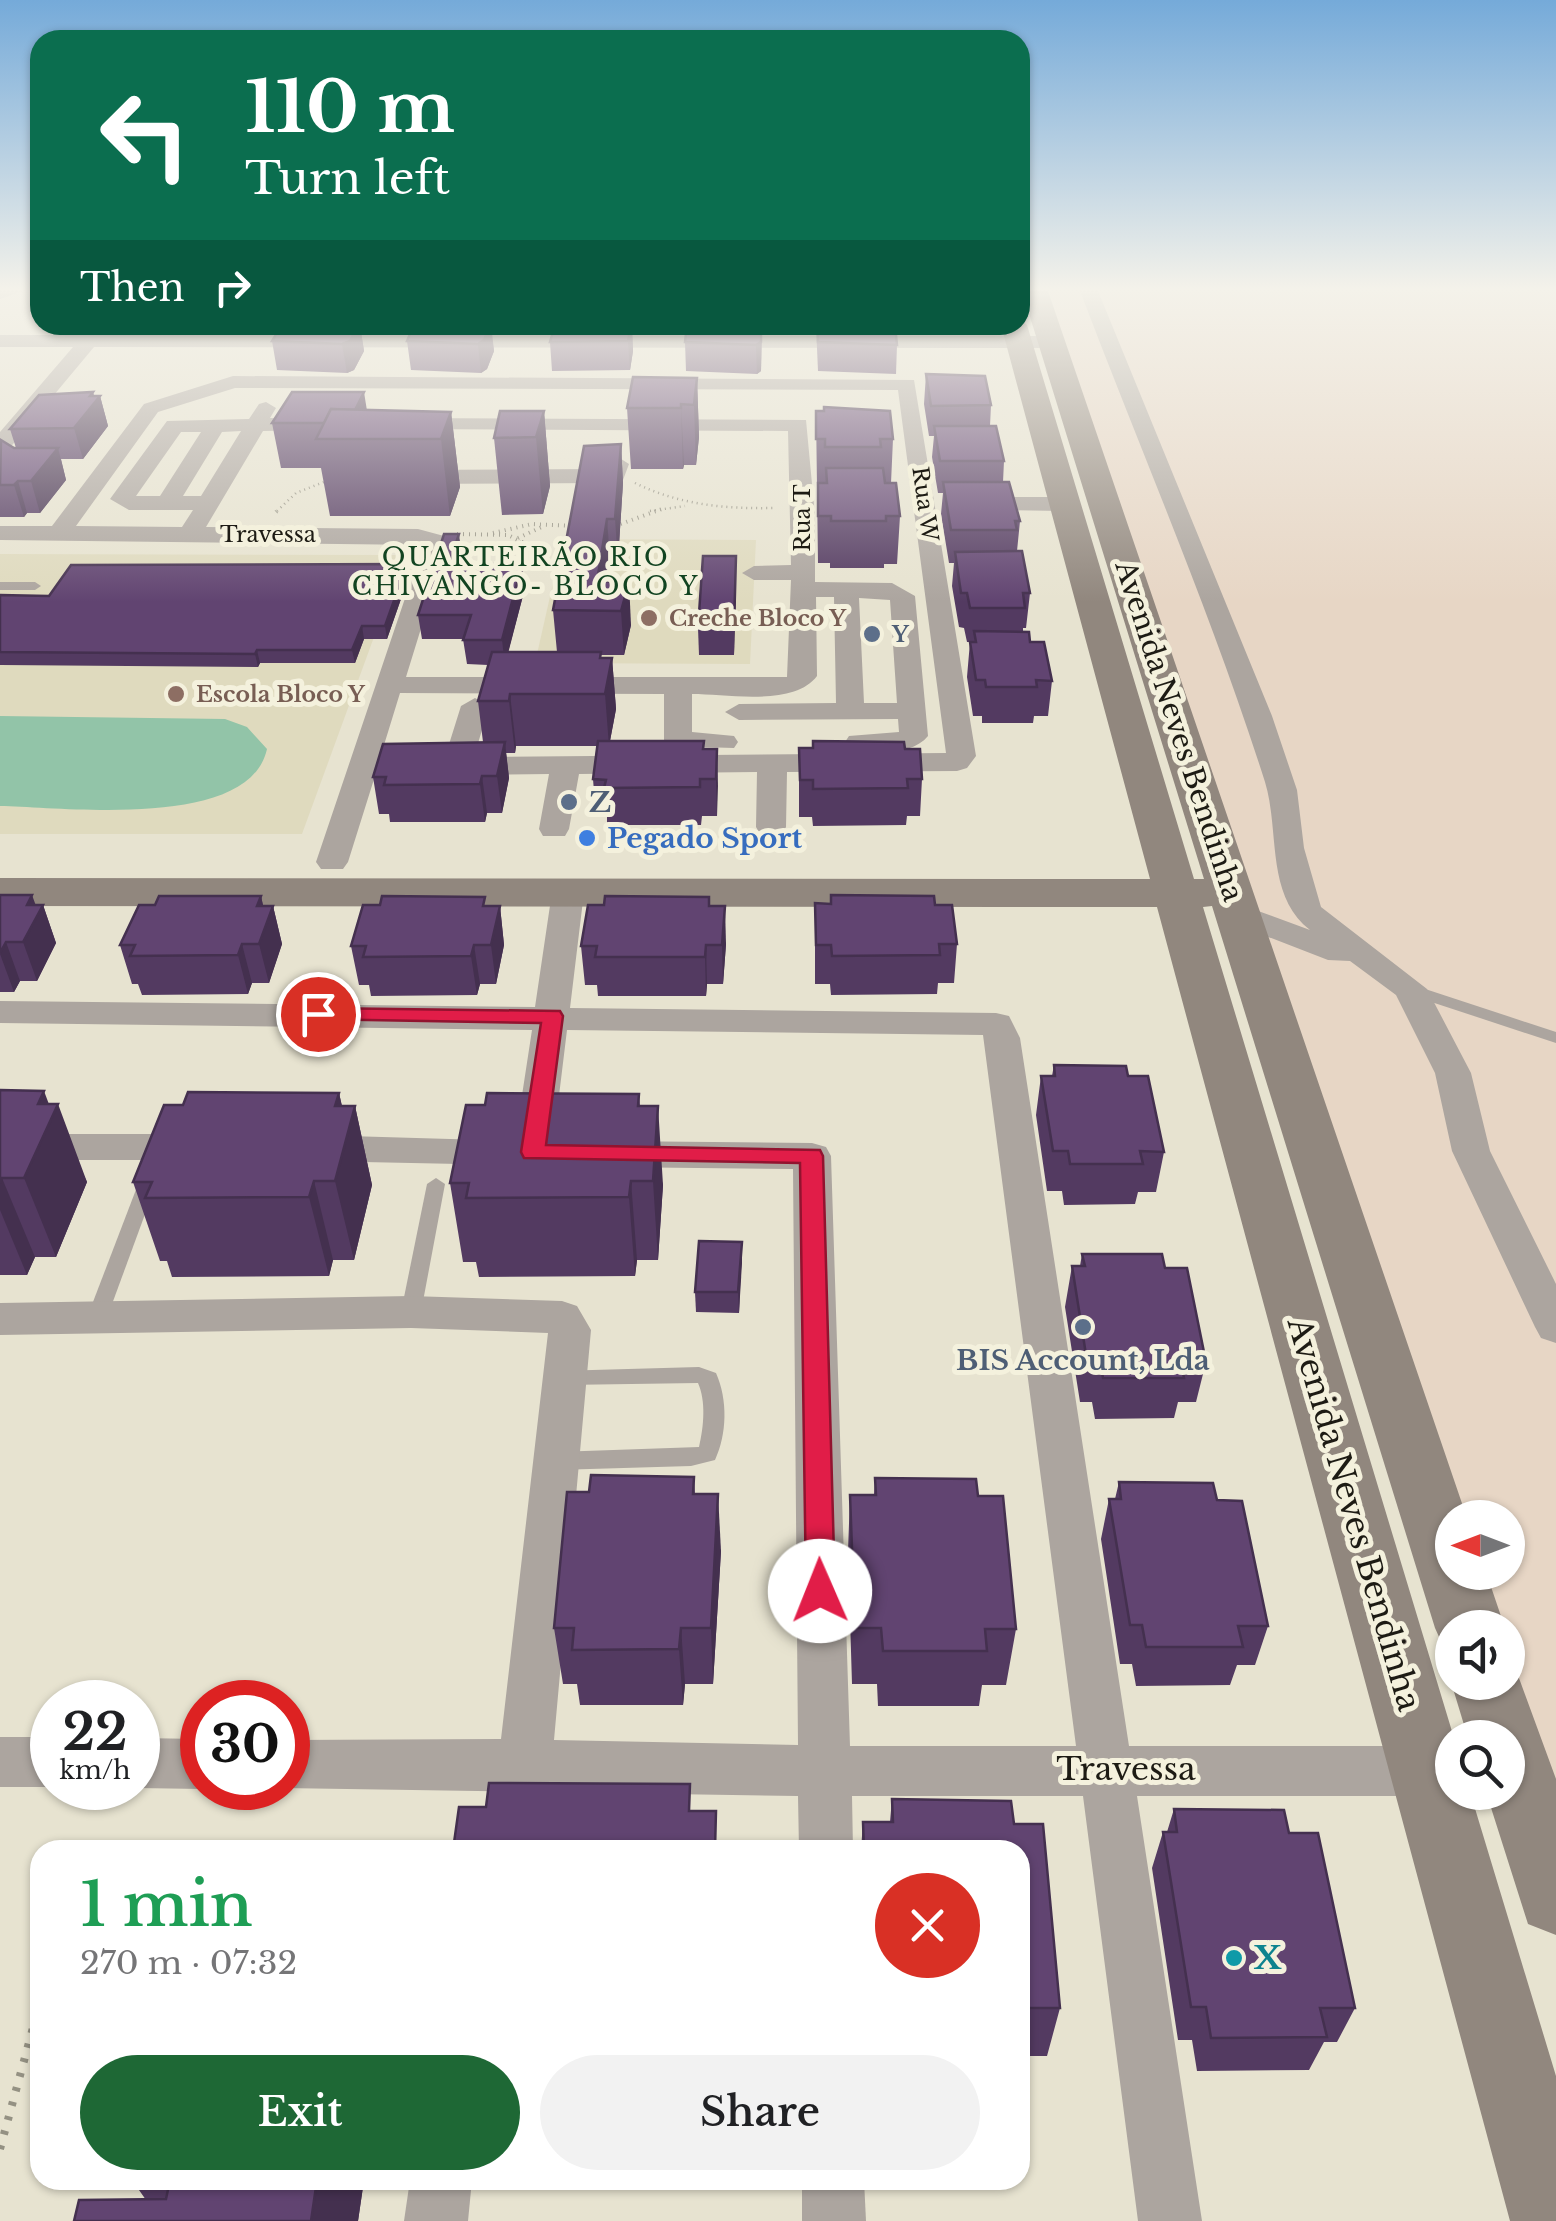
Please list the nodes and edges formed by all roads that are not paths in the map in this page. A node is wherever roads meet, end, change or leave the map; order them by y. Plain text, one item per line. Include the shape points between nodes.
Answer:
1 (43, 395) edge
2 (194, 395) edge
3 (278, 395) edge
4 (402, 395) edge
5 (521, 395) edge
6 (633, 395) edge
7 (648, 395) edge
8 (863, 395) edge
9 (873, 395) edge
10 (918, 395) edge
11 (1041, 395) edge
12 (1048, 395) edge
13 (1129, 395) edge
14 (880, 398) dead end
15 (261, 417) junction
16 (344, 417) edge
17 (626, 417) junction
18 (514, 424) junction
19 (216, 425) junction
20 (0, 445) edge
21 (73, 469) dead end
22 (106, 469) junction
23 (376, 470) edge
24 (167, 502) junction
25 (209, 503) junction
26 (916, 504) junction
27 (1062, 504) junction
28 (0, 533) edge
29 (59, 533) junction
30 (190, 534) junction
31 (754, 573) dead end
32 (969, 574) edge
33 (935, 575) junction
34 (802, 580) junction
35 (0, 586) edge
36 (35, 586) dead end
37 (846, 590) junction
38 (946, 654) junction
39 (982, 654) edge
40 (388, 685) junction
41 (677, 699) junction
42 (475, 706) dead end
43 (850, 711) junction
44 (912, 711) junction
45 (772, 764) junction
46 (566, 765) junction
47 (458, 766) junction
48 (362, 768) junction
49 (771, 827) dead end
50 (554, 829) dead end
51 (0, 861) edge
52 (332, 862) junction
53 (1086, 879) junction
54 (1211, 888) junction
55 (0, 892) edge
56 (568, 892) junction
57 (1306, 911) junction
58 (1402, 981) junction
59 (0, 1012) edge
60 (552, 1016) junction
61 (1556, 1038) edge
62 (0, 1147) edge
63 (240, 1147) edge
64 (280, 1148) edge
65 (533, 1152) junction
66 (436, 1184) dead end
67 (146, 1187) edge
68 (411, 1312) junction
69 (98, 1315) junction
70 (0, 1319) edge
71 (1556, 1327) edge
72 (564, 1376) junction
73 (556, 1461) junction
74 (1464, 1610) edge
75 (0, 1762) edge
76 (30, 1762) edge
77 (525, 1764) junction
78 (310, 1765) edge
79 (1104, 1769) junction
80 (1428, 1771) junction
81 (824, 1772) junction
82 (1525, 1772) edge
83 (826, 1840) edge
84 (1552, 1874) edge
85 (440, 2190) edge
86 (833, 2190) edge
87 (436, 2221) edge
88 (834, 2221) edge
89 (1170, 2221) edge
90 (1555, 2221) edge

1 - 20 street
2 - 22 street, Rua W via 155,406
3 - 15 street, Rua T
4 - 18 street, Rua T via 409,398 391,422
5 - 18 street
6 - 17 street
7 - 8 street via 829,404
9 - 14 street
10 - 26 street, Rua W via 926,446
11 - 27 street
12 - 54 street, Avenida Neves Bendinha
13 - 57 street via 1258,716 1282,790 1288,848
15 - 16 street
15 - 19 street
15 - 25 street
17 - 18 street, Rua T
17 - 23 street via 615,475 381,477
17 - 34 street, Rua T via 788,424 810,436
19 - 24 street
19 - 24 street via 170,428 122,500
21 - 22 street
22 - 29 street, Rua W
24 - 25 street
25 - 30 street
26 - 27 street
26 - 33 street, Rua W
27 - 54 street
28 - 29 street, Travessa
29 - 30 street, Travessa
30 - 40 street, Travessa via 432,538 436,545
31 - 34 street
32 - 33 street
33 - 38 street, Rua W
34 - 37 street
34 - 41 street, Rua T via 801,680
35 - 36 lane
37 - 43 street
37 - 44 street via 902,596
38 - 39 street
38 - 45 street, Rua W via 957,762
40 - 41 street, Rua T
40 - 48 street
41 - 43 street
41 - 44 street via 675,736 685,742 898,742 914,736
42 - 47 street
43 - 44 street
45 - 46 street, Rua W
45 - 49 street
46 - 47 street, Rua W
46 - 50 street
47 - 48 street, Rua W
48 - 52 street
51 - 52 street
52 - 53 street
53 - 54 street
53 - 56 street
54 - 57 street
54 - 58 street
54 - 74 street, Avenida Neves Bendinha
54 - 80 street, Avenida Neves Bendinha
55 - 56 street
56 - 60 street
57 - 58 street
58 - 61 lane
58 - 71 street via 1452,1074 1470,1151
59 - 60 street
60 - 65 street
60 - 79 street via 987,1021 1000,1030
62 - 63 street
64 - 65 street
65 - 81 street via 812,1156
66 - 68 lane
67 - 69 lane
68 - 69 street
68 - 72 street via 562,1317 570,1330
69 - 70 street
72 - 73 street
72 - 73 lane via 709,1379 712,1442 707,1454 691,1457
73 - 77 street
75 - 76 street
77 - 78 street, Travessa
77 - 81 street, Travessa
79 - 80 street, Travessa
79 - 81 street, Travessa
79 - 89 street
80 - 90 street, Avenida Neves Bendinha
81 - 83 street
82 - 84 street
85 - 87 street
86 - 88 street

